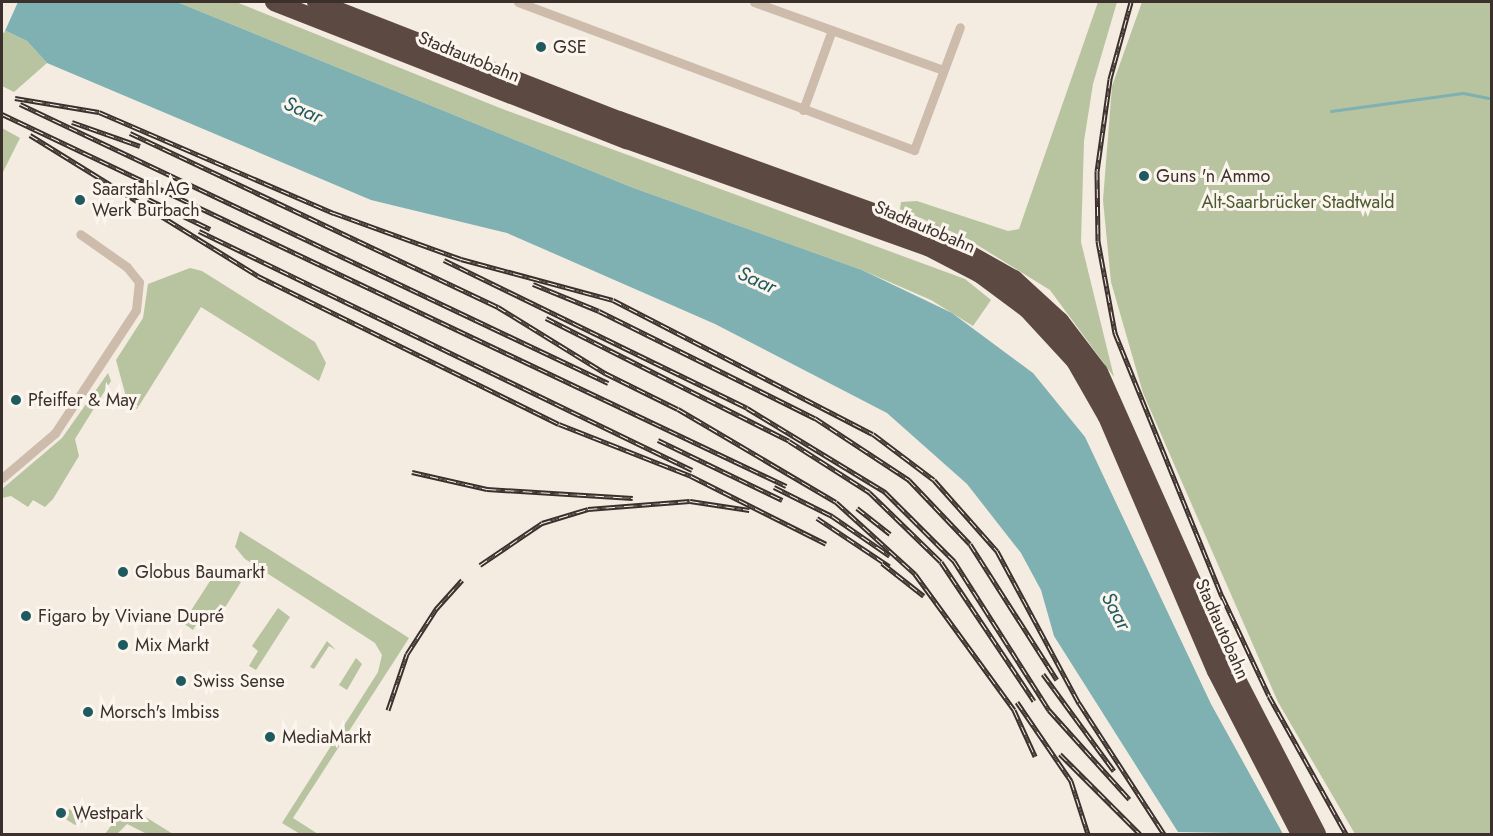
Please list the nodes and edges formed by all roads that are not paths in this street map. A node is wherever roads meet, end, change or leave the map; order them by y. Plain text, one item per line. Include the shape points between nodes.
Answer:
1 (274, 2) edge
2 (316, 2) edge
3 (518, 2) edge
4 (754, 2) edge
5 (960, 27) dead end
6 (832, 30) junction
7 (943, 70) junction
8 (803, 110) junction
9 (80, 234) dead end
10 (2, 478) edge
11 (1300, 834) edge
12 (1317, 834) edge

1 - 11 highway, Stadtautobahn via 616,136 928,247 1005,291 1049,331 1088,380 1216,670
2 - 12 highway, Stadtautobahn via 632,125 934,234 1021,285 1074,338 1120,410 1229,664
3 - 8 street
4 - 6 street
5 - 7 street
6 - 7 street
6 - 8 street
7 - 8 street via 914,150
9 - 10 street via 127,267 139,282 136,310 62,424

